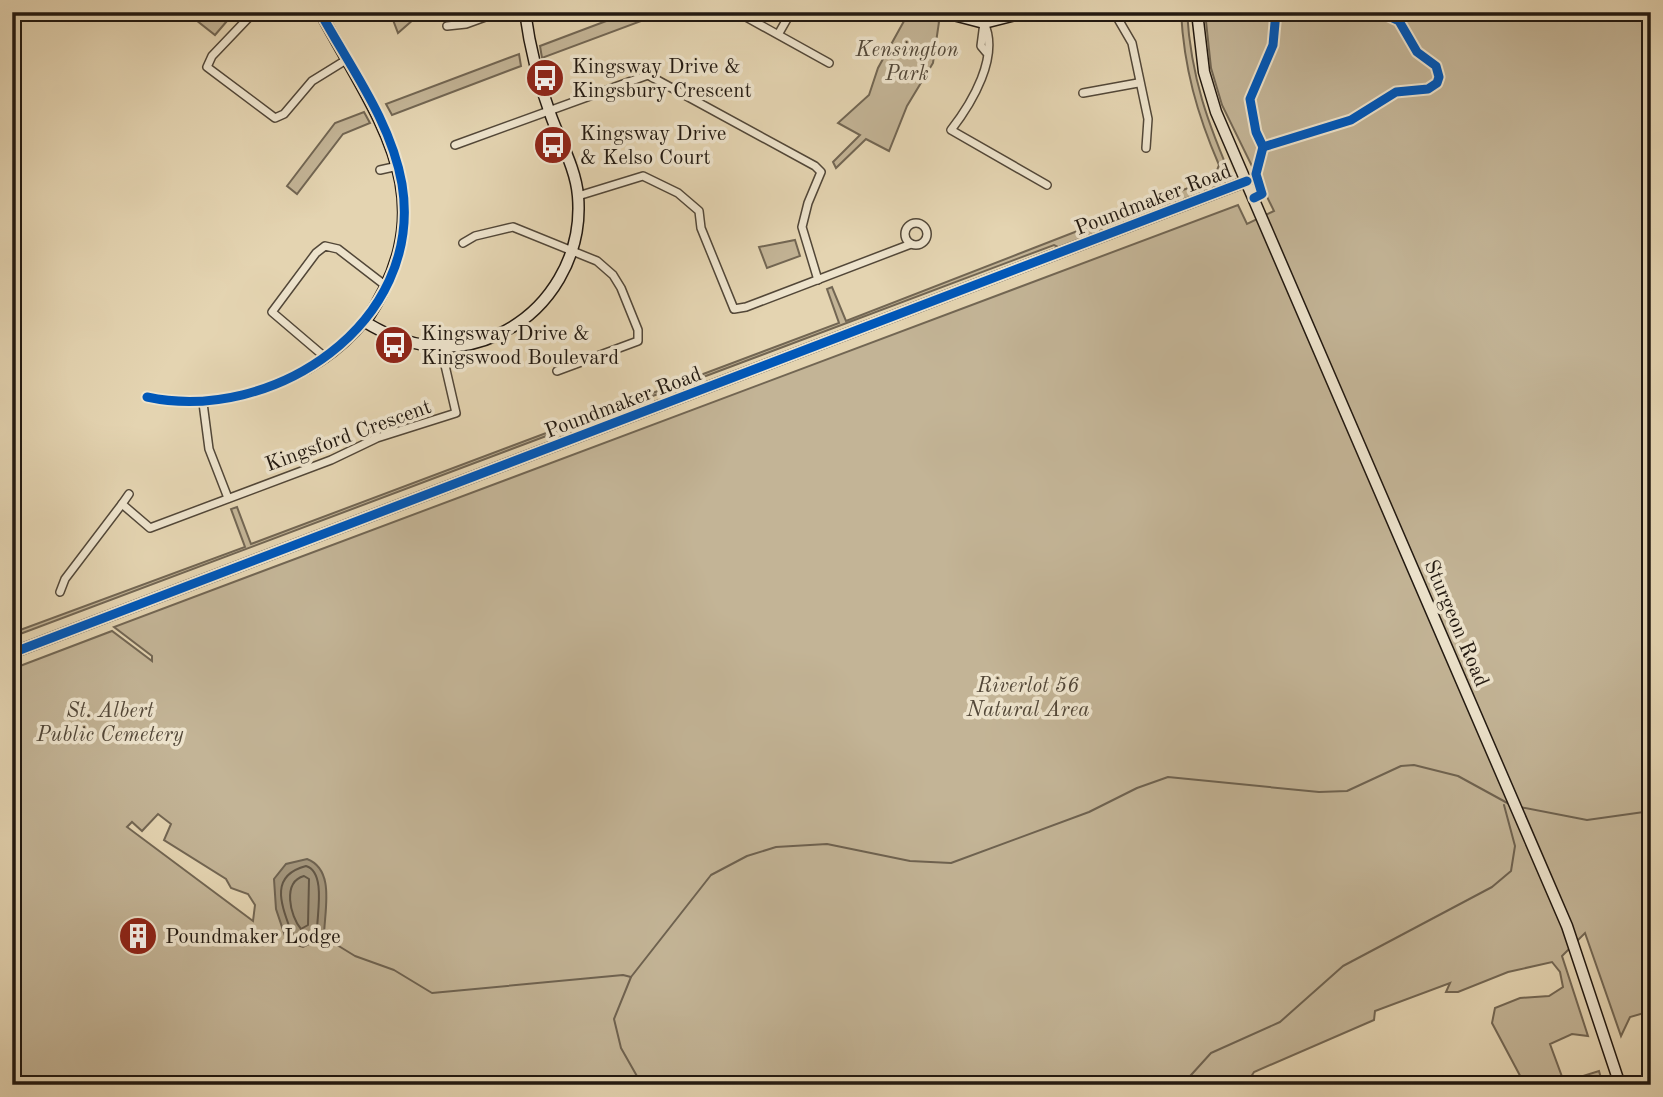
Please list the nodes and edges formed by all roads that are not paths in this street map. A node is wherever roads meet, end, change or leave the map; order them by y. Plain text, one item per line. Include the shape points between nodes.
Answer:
1 (254, 12) edge
2 (320, 12) edge
3 (499, 12) edge
4 (525, 12) edge
5 (737, 12) edge
6 (791, 12) edge
7 (942, 12) edge
8 (1027, 12) edge
9 (1197, 12) edge
10 (1116, 13) edge
11 (984, 23) junction
12 (447, 26) dead end
13 (779, 33) junction
14 (346, 60) junction
15 (829, 63) dead end
16 (1138, 83) junction
17 (1083, 93) dead end
18 (550, 111) junction
19 (454, 145) dead end
20 (1146, 148) dead end
21 (398, 166) junction
22 (380, 170) dead end
23 (1247, 181) junction
24 (1047, 185) dead end
25 (578, 196) junction
26 (463, 243) dead end
27 (911, 244) dead end
28 (572, 250) junction
29 (818, 280) junction
30 (386, 286) junction
31 (365, 322) junction
32 (441, 348) junction
33 (326, 358) junction
34 (557, 371) dead end
35 (147, 397) dead end
36 (204, 403) junction
37 (130, 494) dead end
38 (228, 498) junction
39 (122, 504) junction
40 (60, 592) dead end
41 (12, 653) edge
42 (1620, 1085) edge

1 - 14 street via 207,66 275,118 284,114 312,81
2 - 14 street
3 - 12 street
4 - 18 street via 534,69
5 - 13 street
6 - 13 street
7 - 11 street
8 - 11 street
9 - 23 street, Sturgeon Road via 1210,94
10 - 16 street via 1132,43
11 - 24 street via 982,76 951,130
13 - 15 street
14 - 21 street via 388,135
16 - 17 street
16 - 20 street via 1148,119
18 - 19 street
18 - 25 street
18 - 29 street via 649,75 815,166 822,174 807,203 802,227
21 - 22 street
21 - 30 street via 402,235
23 - 41 street, Poundmaker Road
23 - 42 street, Sturgeon Road via 1567,926
25 - 28 street
25 - 29 street via 643,176 678,193 699,211 701,228 734,309
26 - 28 street via 479,234 513,227
27 - 29 street
28 - 32 street via 557,283 526,317 486,340
28 - 34 street via 601,264 617,281 638,330 638,341
30 - 31 street
30 - 33 street via 338,249 324,246 316,253 272,312
31 - 32 street via 405,341
31 - 33 street
32 - 38 street, Kingsford Crescent via 456,413 386,435
33 - 36 street via 251,392
35 - 36 street
36 - 38 street via 209,449
37 - 39 street
38 - 39 street, Kingsford Crescent via 150,528
39 - 40 street

